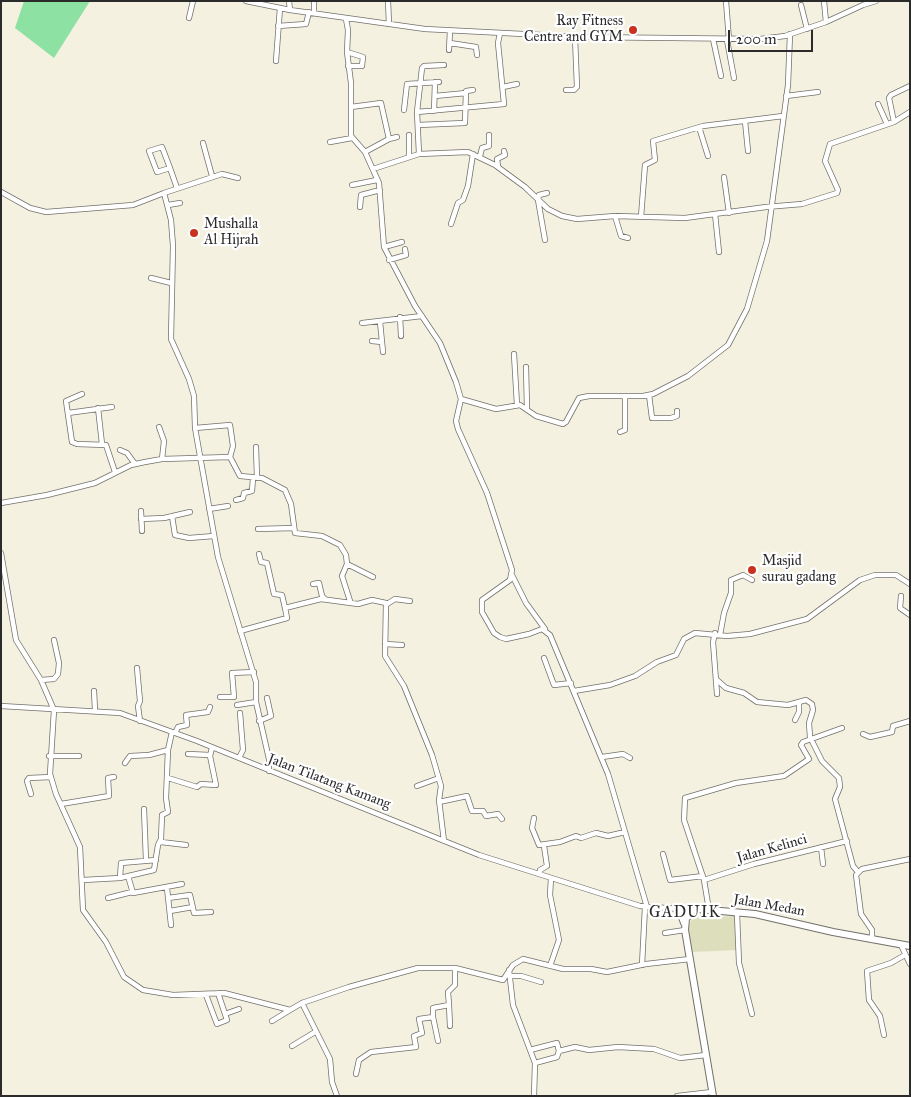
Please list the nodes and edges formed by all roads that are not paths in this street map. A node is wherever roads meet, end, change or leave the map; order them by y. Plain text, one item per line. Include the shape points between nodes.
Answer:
1 (193, 1) edge
2 (246, 1) edge
3 (290, 1) edge
4 (314, 1) edge
5 (389, 1) edge
6 (726, 1) edge
7 (824, 1) edge
8 (876, 1) edge
9 (262, 3) edge
10 (862, 3) edge
11 (801, 5) dead end
12 (280, 8) junction
13 (290, 10) junction
14 (311, 13) junction
15 (824, 13) junction
16 (189, 18) dead end
17 (346, 19) junction
18 (357, 20) junction
19 (832, 20) junction
20 (826, 22) junction
21 (389, 24) junction
22 (278, 26) junction
23 (807, 29) junction
24 (348, 30) junction
25 (450, 31) junction
26 (500, 34) junction
27 (790, 34) junction
28 (575, 37) junction
29 (713, 40) junction
30 (728, 40) junction
31 (450, 43) junction
32 (449, 50) dead end
33 (347, 52) junction
34 (477, 55) dead end
35 (276, 61) dead end
36 (444, 65) dead end
37 (348, 66) junction
38 (721, 76) dead end
39 (734, 78) dead end
40 (421, 83) junction
41 (517, 84) dead end
42 (910, 86) edge
43 (503, 87) junction
44 (473, 90) dead end
45 (566, 90) dead end
46 (818, 92) dead end
47 (466, 93) junction
48 (435, 96) junction
49 (786, 96) junction
50 (878, 104) dead end
51 (351, 106) junction
52 (467, 107) junction
53 (404, 110) dead end
54 (434, 111) junction
55 (417, 112) junction
56 (910, 112) edge
57 (783, 116) junction
58 (745, 121) junction
59 (894, 122) junction
60 (887, 124) junction
61 (418, 125) junction
62 (699, 127) junction
63 (410, 135) dead end
64 (489, 135) dead end
65 (397, 137) dead end
66 (352, 138) junction
67 (389, 139) junction
68 (330, 142) dead end
69 (203, 143) dead end
70 (504, 151) dead end
71 (748, 151) dead end
72 (365, 152) junction
73 (419, 154) junction
74 (473, 154) junction
75 (480, 156) junction
76 (708, 156) dead end
77 (409, 157) junction
78 (499, 167) junction
79 (170, 168) junction
80 (373, 169) junction
81 (212, 176) junction
82 (724, 177) dead end
83 (238, 178) dead end
84 (377, 180) junction
85 (352, 185) dead end
86 (177, 188) junction
87 (380, 190) junction
88 (1, 192) edge
89 (164, 193) junction
90 (547, 193) dead end
91 (538, 200) junction
92 (180, 202) dead end
93 (168, 205) junction
94 (772, 206) junction
95 (360, 207) dead end
96 (729, 213) junction
97 (715, 214) junction
98 (615, 216) junction
99 (641, 217) junction
100 (451, 224) dead end
101 (628, 238) dead end
102 (545, 240) dead end
103 (402, 242) dead end
104 (384, 247) junction
105 (405, 249) dead end
106 (719, 252) dead end
107 (389, 260) junction
108 (151, 278) dead end
109 (171, 283) junction
110 (422, 316) junction
111 (400, 317) junction
112 (380, 322) junction
113 (362, 324) dead end
114 (401, 336) dead end
115 (372, 341) dead end
116 (382, 342) junction
117 (383, 352) dead end
118 (514, 354) dead end
119 (526, 367) dead end
120 (82, 394) dead end
121 (649, 395) junction
122 (625, 396) junction
123 (460, 399) junction
124 (517, 405) junction
125 (112, 407) dead end
126 (98, 408) junction
127 (527, 408) junction
128 (677, 411) dead end
129 (68, 413) junction
130 (159, 427) dead end
131 (195, 428) junction
132 (620, 432) dead end
133 (102, 444) junction
134 (256, 447) dead end
135 (120, 450) dead end
136 (230, 457) junction
137 (162, 459) junction
138 (200, 459) junction
139 (135, 464) junction
140 (115, 472) junction
141 (255, 478) junction
142 (236, 500) dead end
143 (1, 503) edge
144 (228, 506) dead end
145 (209, 509) junction
146 (141, 511) dead end
147 (190, 512) dead end
148 (172, 516) junction
149 (142, 519) junction
150 (294, 528) junction
151 (258, 529) dead end
152 (142, 531) dead end
153 (214, 536) junction
154 (1, 553) edge
155 (259, 554) dead end
156 (347, 564) junction
157 (512, 575) junction
158 (373, 577) dead end
159 (752, 580) dead end
160 (313, 584) dead end
161 (910, 584) edge
162 (901, 596) dead end
163 (325, 599) junction
164 (350, 601) junction
165 (410, 601) dead end
166 (387, 604) junction
167 (285, 608) junction
168 (910, 615) edge
169 (546, 630) junction
170 (240, 631) junction
171 (718, 634) junction
172 (54, 640) dead end
173 (385, 644) junction
174 (402, 645) dead end
175 (544, 658) dead end
176 (555, 666) dead end
177 (137, 668) dead end
178 (254, 672) junction
179 (549, 672) junction
180 (41, 680) junction
181 (717, 680) junction
182 (571, 684) junction
183 (94, 691) dead end
184 (574, 691) junction
185 (717, 694) dead end
186 (220, 697) dead end
187 (267, 698) dead end
188 (256, 702) junction
189 (799, 702) junction
190 (237, 705) dead end
191 (1, 706) edge
192 (210, 707) dead end
193 (54, 710) junction
194 (95, 710) junction
195 (240, 713) dead end
196 (795, 720) dead end
197 (140, 721) junction
198 (259, 721) junction
199 (910, 721) edge
200 (842, 728) dead end
201 (173, 732) junction
202 (863, 734) dead end
203 (811, 739) junction
204 (212, 748) junction
205 (168, 750) junction
206 (188, 754) dead end
207 (210, 755) junction
208 (50, 756) junction
209 (79, 756) dead end
210 (602, 757) junction
211 (238, 758) junction
212 (630, 758) dead end
213 (125, 762) dead end
214 (269, 771) junction
215 (51, 777) junction
216 (114, 777) dead end
217 (168, 778) junction
218 (439, 778) junction
219 (417, 786) dead end
220 (30, 794) dead end
221 (439, 802) junction
222 (61, 804) junction
223 (144, 808) dead end
224 (534, 818) dead end
225 (502, 819) dead end
226 (624, 832) junction
227 (444, 841) junction
228 (847, 841) junction
229 (161, 842) junction
230 (186, 845) dead end
231 (544, 846) junction
232 (820, 847) junction
233 (663, 854) dead end
234 (910, 859) edge
235 (146, 860) junction
236 (156, 860) junction
237 (823, 864) dead end
238 (858, 872) junction
239 (540, 874) junction
240 (128, 876) junction
241 (120, 878) junction
242 (550, 878) junction
243 (703, 878) junction
244 (83, 880) junction
245 (182, 884) dead end
246 (167, 888) junction
247 (132, 892) junction
248 (108, 898) dead end
249 (168, 898) junction
250 (193, 907) junction
251 (646, 907) junction
252 (679, 909) junction
253 (694, 910) junction
254 (709, 910) junction
255 (170, 911) junction
256 (211, 912) dead end
257 (737, 914) junction
258 (171, 925) dead end
259 (685, 927) junction
260 (665, 932) dead end
261 (872, 940) junction
262 (901, 945) junction
263 (910, 946) edge
264 (905, 955) junction
265 (690, 959) junction
266 (642, 964) junction
267 (910, 964) edge
268 (550, 966) junction
269 (455, 968) junction
270 (509, 970) junction
271 (510, 976) junction
272 (541, 982) dead end
273 (218, 992) junction
274 (206, 995) junction
275 (302, 1003) junction
276 (449, 1005) junction
277 (239, 1009) dead end
278 (290, 1010) junction
279 (225, 1014) junction
280 (752, 1014) dead end
281 (433, 1017) junction
282 (272, 1021) dead end
283 (450, 1026) dead end
284 (315, 1032) junction
285 (884, 1035) dead end
286 (438, 1041) dead end
287 (292, 1046) dead end
288 (530, 1050) junction
289 (559, 1051) junction
290 (706, 1055) junction
291 (535, 1063) junction
292 (356, 1074) dead end
293 (713, 1094) edge
294 (337, 1096) edge
295 (534, 1096) edge
296 (677, 1096) edge

1 - 16 street
2 - 9 street
3 - 13 street
4 - 14 street
5 - 21 street
6 - 30 street
7 - 15 street
8 - 10 street
9 - 12 street
10 - 19 street
11 - 23 street
12 - 13 street
12 - 22 street
13 - 14 street
14 - 17 street
14 - 22 street via 306,24
15 - 19 street
15 - 20 street
17 - 18 street
17 - 24 street
18 - 21 street
18 - 24 street
19 - 20 street
20 - 23 street
21 - 25 street
22 - 35 street
23 - 27 street
24 - 33 street
25 - 26 street
25 - 31 street
26 - 28 street
26 - 43 street via 498,44
27 - 30 street
27 - 49 street
28 - 29 street
28 - 45 street via 577,87
29 - 30 street
29 - 38 street
30 - 39 street
31 - 32 street
31 - 34 street via 476,47
33 - 37 street
33 - 37 street via 363,57 362,66
36 - 40 street via 423,66
37 - 51 street
40 - 48 street via 437,82
40 - 53 street via 407,84
40 - 55 street
41 - 43 street
42 - 59 street via 889,98
43 - 52 street via 504,104
44 - 47 street
46 - 49 street
47 - 48 street
47 - 52 street
48 - 54 street
49 - 57 street
50 - 60 street
51 - 66 street
51 - 67 street via 380,103
52 - 54 street
52 - 61 street via 465,123
54 - 55 street
55 - 61 street
56 - 59 street
57 - 58 street
57 - 94 street
58 - 62 street
58 - 71 street
59 - 60 street
60 - 94 street via 830,144 825,162 837,193 807,204
61 - 73 street
62 - 76 street
62 - 99 street via 653,141 655,160 645,165
63 - 77 street
64 - 75 street via 489,146 482,148
65 - 67 street
66 - 68 street
66 - 72 street
67 - 72 street
69 - 81 street
70 - 78 street via 505,155 497,159
72 - 80 street
73 - 74 street
73 - 77 street
74 - 75 street
74 - 100 street via 466,193 458,203
75 - 78 street
77 - 80 street
78 - 91 street
79 - 79 street via 157,172 149,151 162,146
79 - 86 street
80 - 84 street
81 - 83 street via 225,174
81 - 86 street
82 - 96 street
84 - 85 street
84 - 87 street
86 - 89 street
87 - 95 street via 361,195
87 - 104 street
88 - 89 street via 30,208 46,212 133,205
89 - 93 street
90 - 91 street via 539,194
91 - 98 street via 555,213 573,219
91 - 102 street
92 - 93 street
93 - 109 street via 173,261
94 - 96 street
94 - 121 street via 757,280 730,343 680,381
96 - 97 street
97 - 99 street via 685,218
97 - 106 street
98 - 99 street
98 - 101 street via 621,236
103 - 104 street
104 - 107 street
105 - 107 street via 406,255
107 - 110 street
108 - 109 street
109 - 131 street via 170,334 193,393
110 - 111 street
110 - 123 street via 442,347
111 - 112 street
111 - 114 street
112 - 113 street
112 - 116 street
115 - 116 street
116 - 117 street
118 - 124 street
119 - 127 street
120 - 129 street via 68,399
121 - 122 street
121 - 128 street via 652,418 676,417
122 - 127 street via 579,398 562,424 536,416
122 - 132 street via 626,430
123 - 124 street via 496,409
123 - 157 street via 456,421 458,429 487,493
124 - 127 street
125 - 126 street
126 - 129 street
126 - 133 street
129 - 133 street via 74,444
130 - 137 street via 164,441
131 - 136 street via 230,425 233,446
131 - 138 street
133 - 140 street via 107,447
134 - 141 street
135 - 139 street via 127,453
136 - 138 street
136 - 141 street via 240,476
137 - 138 street
137 - 139 street
138 - 145 street
139 - 140 street
140 - 143 street via 95,483
141 - 142 street via 252,491
141 - 150 street via 262,478 285,490 291,504
144 - 145 street
145 - 153 street
146 - 149 street
147 - 148 street
148 - 149 street
148 - 153 street via 175,535 189,538
149 - 152 street
150 - 151 street
150 - 156 street via 297,534 320,535 336,542 346,555
153 - 170 street
154 - 180 street via 16,640
155 - 167 street via 261,562 267,563 274,594 282,595
156 - 158 street
156 - 164 street via 342,576
157 - 169 street via 528,606
157 - 169 street via 482,600 482,612 487,622 494,633 506,639
159 - 171 street via 743,575 732,579 730,597
160 - 163 street via 319,584
161 - 171 street via 896,575 870,577 853,582 807,620 754,633
162 - 168 street via 900,608
163 - 164 street
163 - 167 street
164 - 166 street via 358,604 370,600
165 - 166 street via 395,599
166 - 173 street
167 - 170 street via 287,619
169 - 182 street
170 - 178 street
171 - 181 street via 713,642
171 - 184 street via 699,632 689,635 679,645 676,655 631,677
172 - 180 street via 58,674 54,679
173 - 174 street
173 - 218 street via 386,659 406,689
175 - 179 street
176 - 179 street
177 - 197 street
178 - 186 street via 232,673 234,697
178 - 188 street
179 - 182 street via 554,685
180 - 193 street
181 - 185 street
181 - 189 street via 726,688 744,693 757,702 784,706
182 - 184 street
183 - 194 street
184 - 210 street
187 - 198 street via 271,716
188 - 190 street
188 - 198 street
189 - 196 street via 800,712
189 - 203 street via 808,701 813,706 808,723
191 - 193 street, Jalan Tilatang Kamang
192 - 201 street via 208,712 186,715 187,725
193 - 194 street, Jalan Tilatang Kamang
193 - 208 street
194 - 197 street, Jalan Tilatang Kamang via 120,713
195 - 211 street via 243,750
197 - 201 street, Jalan Tilatang Kamang
198 - 214 street
199 - 202 street via 893,726 892,732 872,736
200 - 203 street
201 - 204 street, Jalan Tilatang Kamang
201 - 205 street
203 - 228 street via 822,761 839,778 840,787 835,799
203 - 243 street via 801,745 809,759 784,776 736,783 685,798 684,820
204 - 207 street
204 - 211 street, Jalan Tilatang Kamang
205 - 213 street via 130,756
205 - 217 street
206 - 207 street
207 - 217 street via 215,785 201,784 197,787
208 - 209 street
208 - 215 street
210 - 212 street via 623,754
210 - 226 street
211 - 214 street, Jalan Tilatang Kamang
214 - 227 street, Jalan Tilatang Kamang
215 - 220 street via 29,778
215 - 222 street
216 - 222 street via 108,778 110,796
217 - 229 street via 168,812 162,816
218 - 219 street
218 - 221 street
221 - 225 street via 468,796 472,811 482,811 486,816 498,814
221 - 227 street
222 - 244 street via 80,847
223 - 235 street
224 - 231 street via 532,828 537,843
226 - 231 street via 608,836 596,833 581,838 576,836
226 - 251 street
227 - 239 street, Jalan Tilatang Kamang
228 - 232 street, Jalan Kelinci
228 - 238 street via 853,866
229 - 230 street
229 - 236 street
231 - 239 street via 547,866 540,870
232 - 237 street
232 - 243 street, Jalan Kelinci
233 - 243 street, Jalan Kelinci via 670,880
234 - 238 street
235 - 236 street
235 - 241 street via 121,863
236 - 240 street via 153,871
238 - 261 street via 861,914 872,930
239 - 242 street, Jalan Tilatang Kamang
240 - 241 street
240 - 247 street
241 - 244 street
242 - 251 street, Jalan Tilatang Kamang
242 - 268 street via 559,940
243 - 254 street
244 - 274 street via 83,910 106,942 124,977 145,991
245 - 246 street
246 - 247 street
246 - 249 street
247 - 248 street
249 - 250 street via 190,895
249 - 255 street
250 - 255 street
250 - 256 street via 195,913
251 - 252 street, Jalan Tilatang Kamang
251 - 266 street
252 - 253 street, Jalan Tilatang Kamang
252 - 259 highway
253 - 254 highway, Jalan Medan
253 - 259 highway via 687,916
254 - 257 highway, Jalan Medan
255 - 258 street
257 - 261 highway, Jalan Medan via 766,916
257 - 280 street via 739,963
259 - 260 street
259 - 265 highway
261 - 262 highway, Jalan Medan
262 - 263 highway, Jalan Medan
262 - 264 street
264 - 267 street
264 - 285 street via 867,972 870,1000 880,1016
265 - 266 street
265 - 290 highway
266 - 268 street via 607,972
268 - 270 street via 523,959
269 - 270 street via 503,980
269 - 275 street via 425,968 396,973
269 - 276 street via 455,985 448,992
270 - 271 street
271 - 272 street
271 - 288 street via 513,1005
273 - 274 street
273 - 278 street
273 - 279 street
274 - 279 street via 216,1023 226,1022
275 - 278 street
275 - 284 street
276 - 281 street via 434,1008
276 - 283 street
277 - 279 street
278 - 282 street
281 - 286 street
281 - 292 street via 418,1019 422,1033 414,1036 416,1047 371,1052 359,1060
284 - 287 street
284 - 294 street via 330,1059
288 - 289 street via 557,1043
288 - 291 street
289 - 290 street via 575,1047 592,1050 636,1047 680,1058
289 - 291 street via 557,1057
290 - 293 highway
291 - 295 street
293 - 296 street

